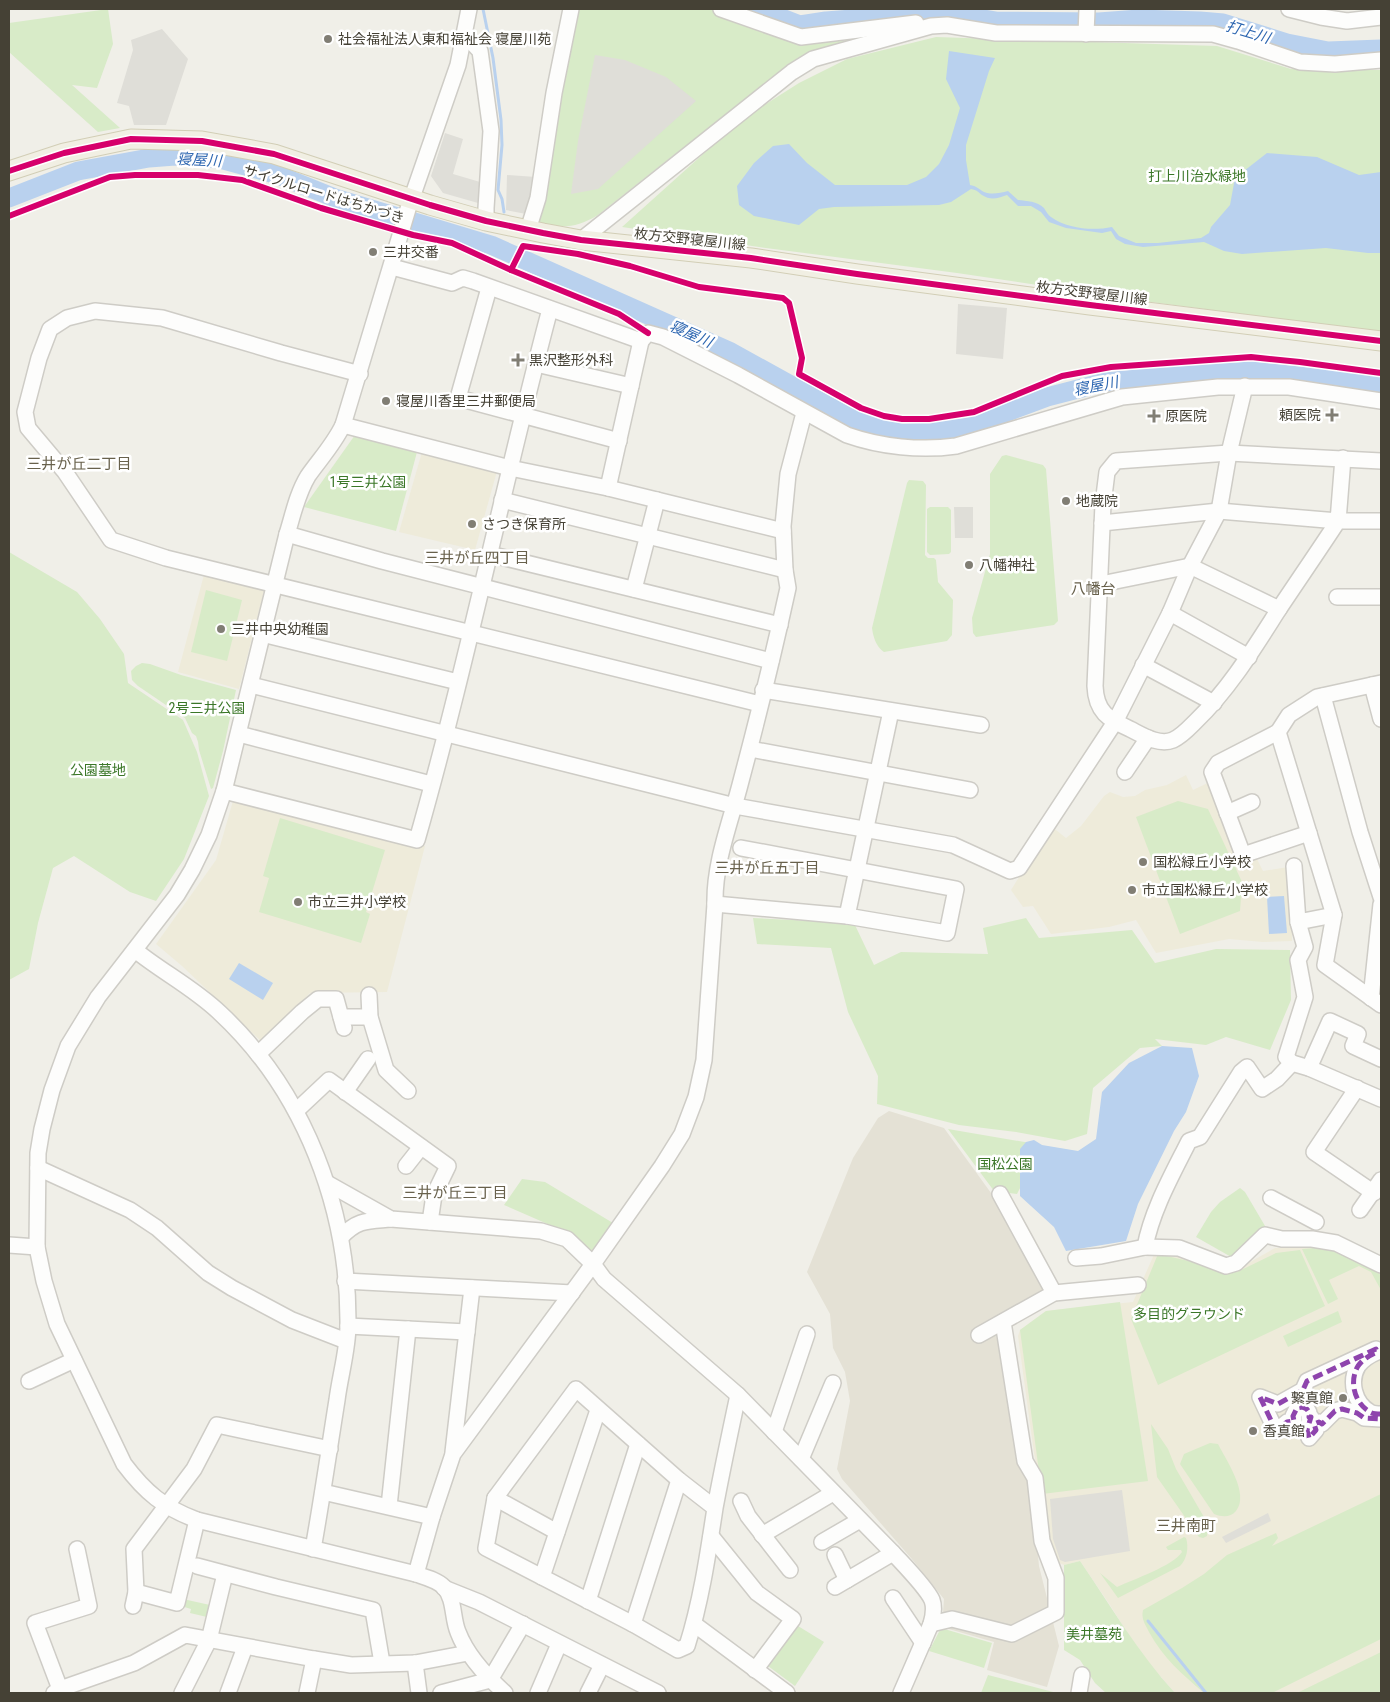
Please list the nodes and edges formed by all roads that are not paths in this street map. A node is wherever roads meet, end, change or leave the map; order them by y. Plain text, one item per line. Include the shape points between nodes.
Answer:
1 (469, 9) edge
2 (571, 9) edge
3 (721, 9) edge
4 (1290, 9) edge
5 (1346, 15) edge
6 (1381, 17) edge
7 (1086, 21) edge
8 (931, 26) junction
9 (465, 35) junction
10 (1381, 60) edge
11 (10, 168) edge
12 (410, 204) junction
13 (486, 222) junction
14 (528, 230) junction
15 (581, 240) junction
16 (392, 267) junction
17 (489, 288) junction
18 (550, 309) junction
19 (641, 341) junction
20 (1381, 341) edge
21 (536, 364) junction
22 (360, 374) junction
23 (631, 386) junction
24 (1245, 386) junction
25 (1381, 401) edge
26 (804, 413) junction
27 (522, 416) junction
28 (343, 425) junction
29 (619, 441) junction
30 (1229, 453) junction
31 (1343, 458) junction
32 (1381, 461) edge
33 (510, 468) junction
34 (608, 488) junction
35 (502, 500) junction
36 (657, 500) junction
37 (1219, 512) junction
38 (1338, 521) junction
39 (1381, 521) edge
40 (1102, 523) junction
41 (783, 531) junction
42 (287, 534) junction
43 (647, 537) junction
44 (489, 554) junction
45 (1190, 566) junction
46 (784, 570) junction
47 (1101, 584) junction
48 (274, 585) junction
49 (481, 586) junction
50 (634, 590) junction
51 (1337, 597) dead end
52 (1381, 597) edge
53 (1279, 609) junction
54 (1170, 614) junction
55 (780, 626) junction
56 (262, 634) junction
57 (470, 634) junction
58 (1249, 657) junction
59 (771, 661) junction
60 (1144, 665) junction
61 (458, 682) junction
62 (1376, 684) edge
63 (251, 685) junction
64 (1323, 696) junction
65 (762, 697) junction
66 (1214, 703) junction
67 (891, 711) junction
68 (1381, 719) edge
69 (1115, 722) junction
70 (982, 726) dead end
71 (1278, 732) junction
72 (445, 733) junction
73 (239, 734) junction
74 (1148, 738) junction
75 (750, 749) junction
76 (1125, 772) dead end
77 (878, 774) junction
78 (431, 784) junction
79 (970, 790) dead end
80 (224, 792) junction
81 (1252, 802) dead end
82 (735, 806) junction
83 (1227, 813) junction
84 (866, 829) junction
85 (1309, 833) junction
86 (741, 848) dead end
87 (1294, 866) dead end
88 (857, 869) junction
89 (1381, 897) edge
90 (715, 904) junction
91 (1381, 904) edge
92 (1334, 915) junction
93 (847, 916) junction
94 (1298, 922) junction
95 (135, 950) junction
96 (369, 995) dead end
97 (1376, 1002) edge
98 (370, 1017) junction
99 (258, 1054) junction
100 (368, 1059) dead end
101 (1381, 1059) edge
102 (1292, 1062) junction
103 (1310, 1068) junction
104 (1357, 1088) junction
105 (408, 1091) dead end
106 (345, 1092) junction
107 (1381, 1099) edge
108 (296, 1111) junction
109 (421, 1147) junction
110 (406, 1166) dead end
111 (38, 1168) junction
112 (327, 1184) junction
113 (1378, 1187) edge
114 (1000, 1194) dead end
115 (1272, 1198) dead end
116 (1360, 1210) dead end
117 (391, 1220) junction
118 (430, 1222) junction
119 (340, 1236) junction
120 (1286, 1239) junction
121 (9, 1246) edge
122 (36, 1247) junction
123 (1145, 1248) junction
124 (1076, 1258) dead end
125 (593, 1264) junction
126 (1381, 1265) edge
127 (346, 1280) junction
128 (1138, 1285) dead end
129 (472, 1288) junction
130 (572, 1293) junction
131 (1054, 1294) junction
132 (1004, 1322) junction
133 (408, 1329) junction
134 (467, 1332) junction
135 (347, 1334) junction
136 (807, 1334) dead end
137 (979, 1336) dead end
138 (74, 1360) junction
139 (29, 1381) dead end
140 (833, 1383) dead end
141 (738, 1396) junction
142 (598, 1410) junction
143 (1381, 1414) edge
144 (1381, 1419) edge
145 (774, 1432) junction
146 (638, 1444) junction
147 (330, 1449) junction
148 (453, 1454) junction
149 (800, 1459) junction
150 (679, 1480) junction
151 (323, 1492) junction
152 (833, 1493) junction
153 (495, 1498) junction
154 (741, 1500) dead end
155 (167, 1505) junction
156 (389, 1506) junction
157 (715, 1508) junction
158 (432, 1517) junction
159 (197, 1520) junction
160 (860, 1520) junction
161 (557, 1532) junction
162 (762, 1535) junction
163 (711, 1536) junction
164 (822, 1542) dead end
165 (77, 1549) dead end
166 (313, 1549) junction
167 (893, 1553) junction
168 (835, 1556) dead end
169 (197, 1566) dead end
170 (790, 1570) dead end
171 (225, 1574) junction
172 (416, 1574) junction
173 (542, 1577) junction
174 (444, 1588) junction
175 (893, 1598) dead end
176 (588, 1601) junction
177 (523, 1624) junction
178 (633, 1624) junction
179 (694, 1624) junction
180 (931, 1624) junction
181 (208, 1640) junction
182 (923, 1643) junction
183 (559, 1644) junction
184 (245, 1648) junction
185 (468, 1653) junction
186 (314, 1659) junction
187 (382, 1663) junction
188 (416, 1663) junction
189 (602, 1665) junction
190 (755, 1670) junction
191 (490, 1680) junction
192 (641, 1690) edge
193 (57, 1691) edge
194 (182, 1693) edge
195 (228, 1693) edge
196 (307, 1693) edge
197 (419, 1693) edge
198 (441, 1693) edge
199 (505, 1693) edge
200 (538, 1693) edge
201 (588, 1693) edge
202 (658, 1693) edge
203 (787, 1693) edge
204 (901, 1693) edge

1 - 9 street
2 - 14 street via 538,198
3 - 8 street via 801,37 920,22
4 - 5 street via 1321,17
5 - 6 street
7 - 8 street via 996,33 947,25
7 - 10 street via 1213,34 1300,62 1335,64
8 - 15 street via 814,59 792,72
9 - 12 street
9 - 13 street via 480,51 491,131
11 - 12 main road, 枚方交野寝屋川線 via 131,140 202,141 274,154
12 - 13 main road, 枚方交野寝屋川線
12 - 16 street
13 - 14 main road, 枚方交野寝屋川線
14 - 15 main road, 枚方交野寝屋川線
15 - 20 main road, 枚方交野寝屋川線 via 751,258
16 - 17 street via 452,283 463,278
16 - 22 street
17 - 18 street
17 - 27 street via 458,398
18 - 19 street
18 - 21 street
19 - 23 street
19 - 26 street via 648,333 664,337 738,374
21 - 23 street
21 - 27 street
22 - 28 street
22 - 48 street via 162,318 96,311 67,318 50,329 25,412 28,428 65,472 112,540 166,558
23 - 29 street
24 - 25 street via 1289,386
24 - 26 street via 1122,397 939,449 863,441
24 - 30 street
26 - 41 street via 788,474
27 - 29 street
27 - 33 street
28 - 33 street
28 - 42 street via 308,477
29 - 34 street
30 - 31 street
30 - 37 street
30 - 40 street via 1116,461 1107,472
31 - 32 street
31 - 38 street
33 - 34 street
33 - 35 street
34 - 36 street
35 - 43 street
35 - 44 street
36 - 41 street
36 - 43 street
37 - 38 street
37 - 40 street
37 - 45 street
38 - 39 street
38 - 53 street
40 - 47 street
41 - 46 street
42 - 48 street
42 - 49 street
43 - 46 street
43 - 50 street
44 - 49 street
44 - 50 street
45 - 47 street
45 - 53 street
45 - 54 street
46 - 55 street via 788,588
47 - 69 street via 1095,700 1102,712
48 - 56 street
48 - 57 street
49 - 57 street
49 - 59 street
50 - 55 street
51 - 52 street
53 - 58 street
54 - 58 street
54 - 60 street
55 - 59 street
56 - 61 street
56 - 63 street
57 - 61 street
57 - 65 street
58 - 66 street
59 - 65 street
60 - 66 street
60 - 69 street
61 - 72 street
62 - 64 street
62 - 68 street
63 - 72 street
63 - 73 street
64 - 71 street via 1289,715
64 - 89 street
65 - 67 street
65 - 75 street
66 - 74 street via 1171,742
67 - 70 street
67 - 77 street
69 - 74 street
69 - 84 street via 1019,868 1010,870 953,845
71 - 83 street via 1218,763 1212,772
71 - 85 street
72 - 78 street
72 - 82 street
73 - 78 street
73 - 80 street
74 - 76 street
75 - 77 street
75 - 82 street
77 - 79 street
77 - 84 street
78 - 80 street via 417,840
80 - 95 street via 192,870 177,896
81 - 83 street
82 - 84 street
82 - 90 street via 715,886
83 - 85 street via 1244,854
84 - 88 street
85 - 92 street
86 - 88 street
87 - 94 street
88 - 93 street
88 - 93 street via 956,889 949,924 947,933
90 - 93 street
90 - 125 street via 704,1060 696,1097 682,1134
91 - 97 street
92 - 94 street
92 - 97 street via 1325,965
94 - 102 street via 1305,947 1298,960 1305,997 1286,1057
95 - 99 street via 219,1012
95 - 111 street via 98,997 68,1046 48,1101
96 - 98 street
98 - 99 street via 342,1023 336,999 318,999
98 - 105 street via 386,1070
99 - 108 street
100 - 106 street
101 - 103 street via 1352,1046 1358,1034 1330,1021
102 - 103 street
102 - 123 street via 1277,1079 1262,1089 1247,1068 1241,1072 1200,1137 1189,1141 1155,1215
103 - 104 street
104 - 107 street
104 - 113 street via 1314,1152
106 - 108 street via 329,1080
106 - 109 street
108 - 112 street
109 - 110 street
109 - 118 street via 448,1166 434,1196
111 - 122 street
111 - 135 street via 130,1210 157,1228 208,1273 232,1288 292,1320
112 - 117 street
112 - 119 street
113 - 116 street
114 - 131 street
115 - 120 street via 1309,1219
117 - 118 street
117 - 119 street via 364,1221
118 - 125 street via 541,1231 566,1239
119 - 127 street
120 - 123 street via 1265,1235 1236,1263 1226,1266 1180,1248
120 - 126 street via 1312,1238 1336,1243
121 - 122 street
122 - 138 street via 56,1324
123 - 124 street
125 - 130 street
125 - 141 street via 604,1279
127 - 129 street
127 - 135 street
128 - 131 street
129 - 130 street
129 - 134 street
130 - 148 street
131 - 132 street
132 - 137 street
132 - 180 street via 1025,1461 1035,1478 1042,1540 1056,1578 1056,1612 1012,1634 952,1619
133 - 134 street
133 - 135 street
133 - 156 street
134 - 148 street
135 - 147 street
136 - 145 street
138 - 139 street
138 - 155 street via 124,1464 140,1484
140 - 149 street
141 - 145 street
141 - 157 street
142 - 146 street
142 - 153 street via 576,1390
142 - 161 street
143 - 144 street via 1371,1414 1366,1409 1352,1382 1358,1366 1378,1352 1376,1349 1307,1381 1303,1390 1278,1404 1260,1397 1276,1431 1287,1422 1294,1421 1297,1408 1308,1410 1311,1417 1306,1430 1308,1438 1316,1430 1314,1424 1322,1424 1335,1411 1342,1409 1364,1418
145 - 149 street
146 - 150 street
146 - 176 street
147 - 151 street
147 - 155 street via 217,1425 194,1469
148 - 158 street
149 - 152 street
150 - 157 street
150 - 178 street
151 - 156 street
151 - 166 street
152 - 160 street
152 - 162 street
153 - 161 street
153 - 173 street via 486,1548
154 - 162 street
155 - 159 street
155 - 159 street via 134,1549 134,1599 177,1603
156 - 158 street
157 - 163 street
158 - 172 street
159 - 166 street
160 - 164 street
160 - 167 street
161 - 173 street
162 - 170 street
163 - 179 street
163 - 190 street via 757,1593 793,1619
165 - 193 street via 89,1606 35,1623
166 - 172 street
167 - 168 street via 841,1583
167 - 180 street via 932,1601 934,1614
169 - 171 street
171 - 181 street
171 - 187 street via 373,1610
172 - 174 street via 436,1581
173 - 176 street
174 - 177 street
174 - 185 street
175 - 182 street
176 - 178 street
177 - 183 street
177 - 191 street
178 - 179 street via 678,1650 687,1646
179 - 190 street
180 - 182 street
181 - 184 street
181 - 193 street via 185,1635 134,1663
181 - 194 street
182 - 204 street
183 - 189 street
183 - 200 street
184 - 186 street
184 - 195 street
185 - 188 street
185 - 191 street
186 - 187 street via 350,1665
186 - 196 street
187 - 188 street
188 - 197 street
189 - 192 street
189 - 201 street
190 - 203 street
191 - 198 street
191 - 199 street
192 - 202 street

